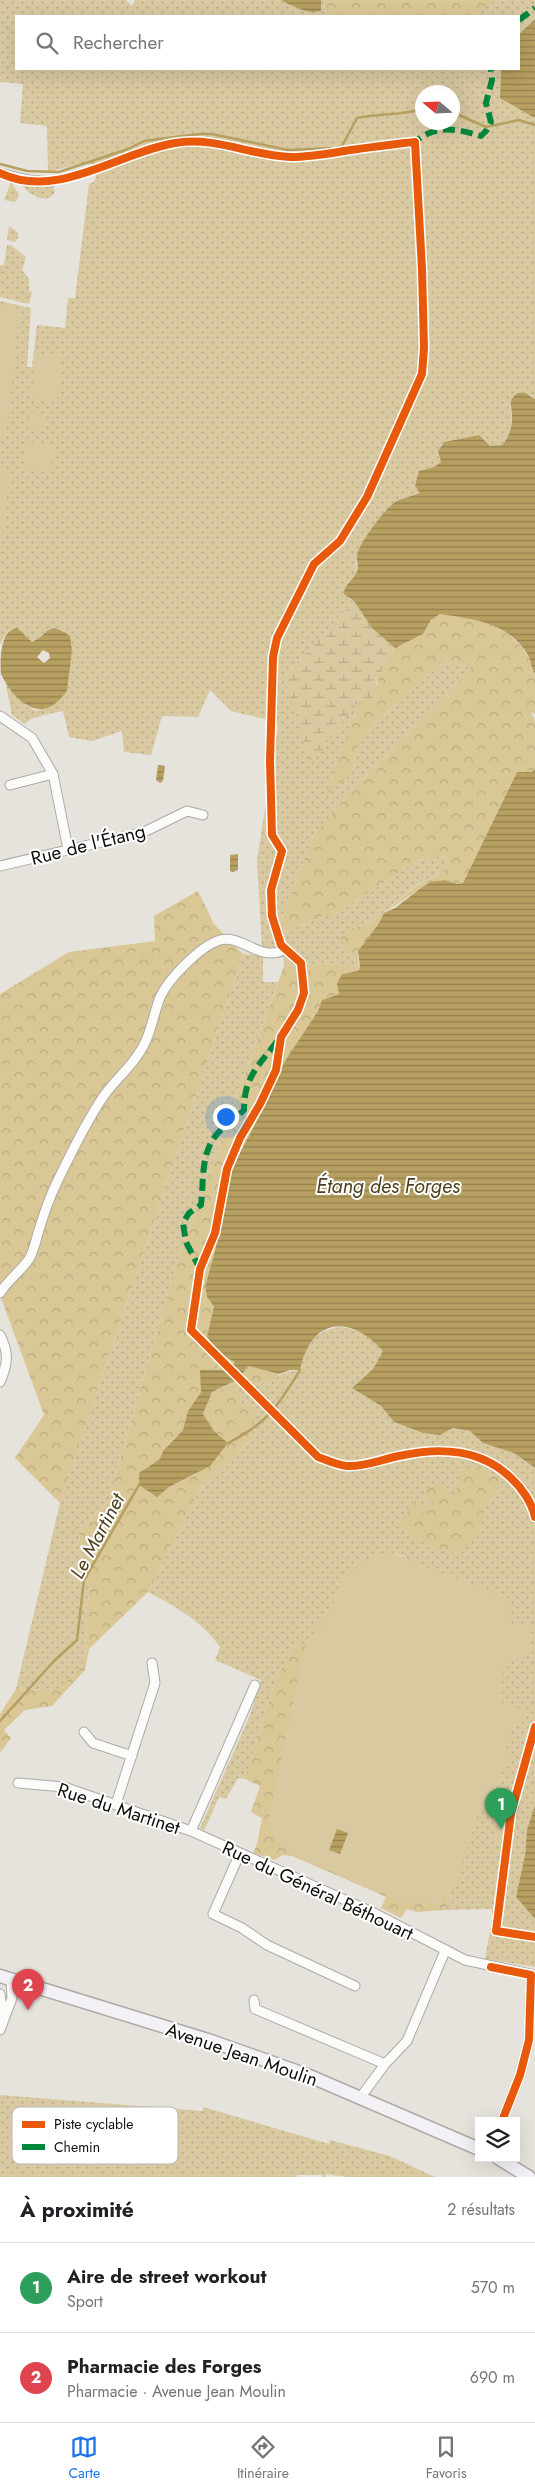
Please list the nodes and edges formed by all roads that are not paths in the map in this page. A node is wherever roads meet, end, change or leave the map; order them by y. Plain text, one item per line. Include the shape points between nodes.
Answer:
1 (0, 173) edge
2 (50, 182) dead end
3 (0, 716) edge
4 (53, 774) junction
5 (10, 785) dead end
6 (203, 815) dead end
7 (68, 849) junction
8 (0, 866) edge
9 (284, 950) dead end
10 (0, 1293) edge
11 (0, 1334) edge
12 (0, 1382) edge
13 (152, 1664) dead end
14 (255, 1685) dead end
15 (84, 1732) dead end
16 (132, 1756) junction
17 (18, 1783) dead end
18 (116, 1804) junction
19 (191, 1831) junction
20 (240, 1853) junction
21 (445, 1951) junction
22 (533, 1975) edge
23 (6, 1978) edge
24 (355, 1986) dead end
25 (0, 1994) edge
26 (254, 2000) dead end
27 (1, 2027) edge
28 (386, 2064) junction
29 (360, 2098) junction
30 (504, 2117) edge
31 (475, 2146) edge
32 (504, 2162) edge
33 (524, 2176) edge

1 - 2 street
3 - 4 street via 32,738
4 - 5 street
4 - 7 street
6 - 7 street, Rue de l'Étang via 187,811 144,832
7 - 8 street, Rue de l'Étang
9 - 10 street via 275,954 238,942 220,940 199,952 170,980 159,999 150,1034 137,1057 102,1098 58,1181 30,1258
11 - 12 street via 6,1346 8,1365
13 - 16 street via 155,1683
14 - 19 street
15 - 16 street via 93,1743
16 - 18 street
17 - 18 street, Rue du Martinet via 64,1787
18 - 19 street, Rue du Martinet
19 - 20 street, Rue du Général Béthouart
20 - 21 street, Rue du Général Béthouart via 401,1926
20 - 24 street via 213,1914 267,1945
21 - 22 street, Rue du Général Béthouart via 481,1965
21 - 28 street via 407,2041
22 - 30 street via 529,2040
23 - 27 street via 12,1998
23 - 29 main road, Avenue Jean Moulin via 211,2041
25 - 27 street via 4,2012
26 - 28 street via 255,2009
28 - 29 street
29 - 31 main road, Avenue Jean Moulin
32 - 33 main road

